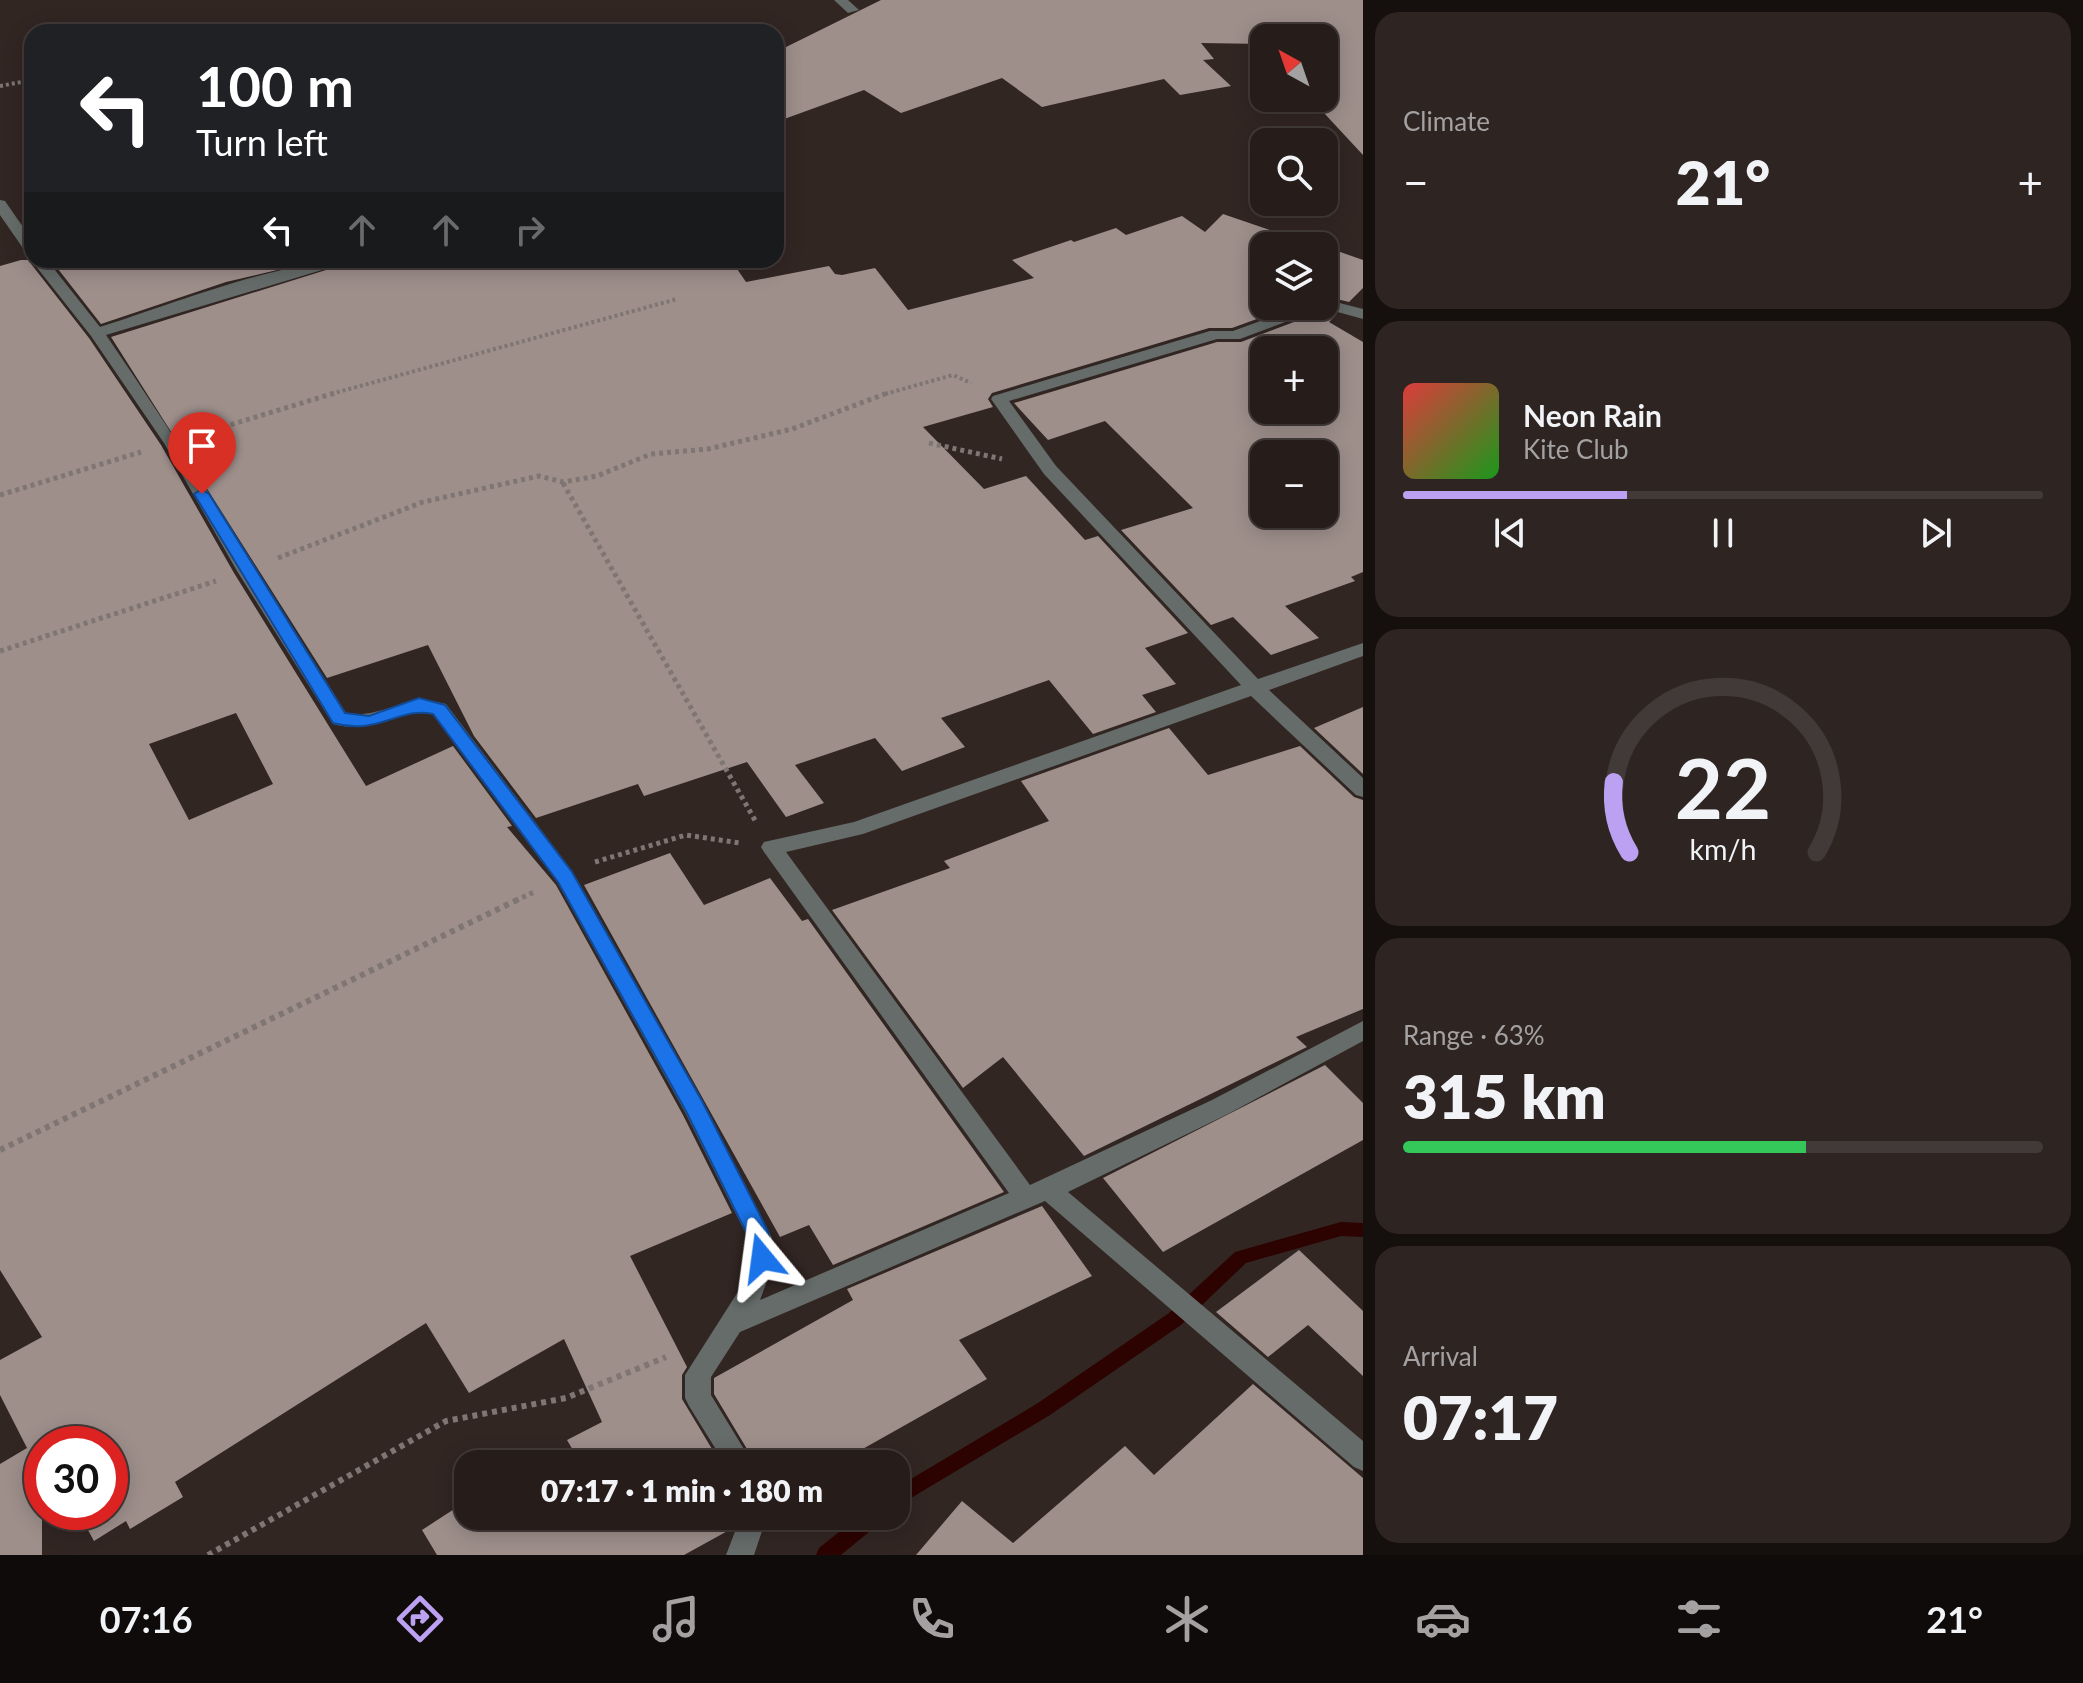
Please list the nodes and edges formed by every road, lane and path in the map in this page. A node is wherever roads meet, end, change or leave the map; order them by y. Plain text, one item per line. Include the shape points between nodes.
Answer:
1 (840, 0) edge
2 (853, 10) dead end
3 (24, 82) edge
4 (0, 86) edge
5 (0, 204) edge
6 (7, 230) edge
7 (24, 244) edge
8 (45, 268) edge
9 (316, 268) edge
10 (677, 299) dead end
11 (1338, 308) edge
12 (1363, 314) edge
13 (1278, 320) edge
14 (97, 333) junction
15 (999, 399) junction
16 (172, 443) junction
17 (929, 443) dead end
18 (1050, 470) junction
19 (563, 482) junction
20 (0, 495) edge
21 (246, 571) junction
22 (1363, 649) edge
23 (0, 651) edge
24 (1254, 687) junction
25 (1363, 790) edge
26 (771, 847) junction
27 (565, 877) junction
28 (1363, 1030) edge
29 (0, 1150) edge
30 (1049, 1190) junction
31 (1025, 1197) junction
32 (731, 1324) junction
33 (731, 1450) edge
34 (1363, 1458) edge
35 (749, 1530) edge
36 (208, 1555) edge
37 (740, 1555) edge

1 - 2 street
3 - 4 path
5 - 6 street
6 - 7 street
8 - 14 street
9 - 14 street
10 - 16 path via 335,391
11 - 12 street
13 - 15 street
14 - 16 street
15 - 18 street
15 - 19 path via 953,375 895,390 792,429 708,449 651,454 597,476
16 - 20 path
16 - 21 street
17 - 18 path
18 - 24 street
19 - 21 path via 539,476 423,502
19 - 26 path
21 - 23 path
21 - 27 street via 340,719 370,722 419,705 439,709
22 - 24 street
24 - 25 street
24 - 26 street via 856,829
26 - 27 path via 686,835 607,856
26 - 31 street
27 - 29 path
27 - 32 street via 694,1107 760,1238 756,1289
28 - 30 street
30 - 31 street
30 - 34 street
31 - 32 street
32 - 33 street via 698,1375 698,1398
32 - 36 path via 641,1370 566,1398 446,1421
35 - 37 street

